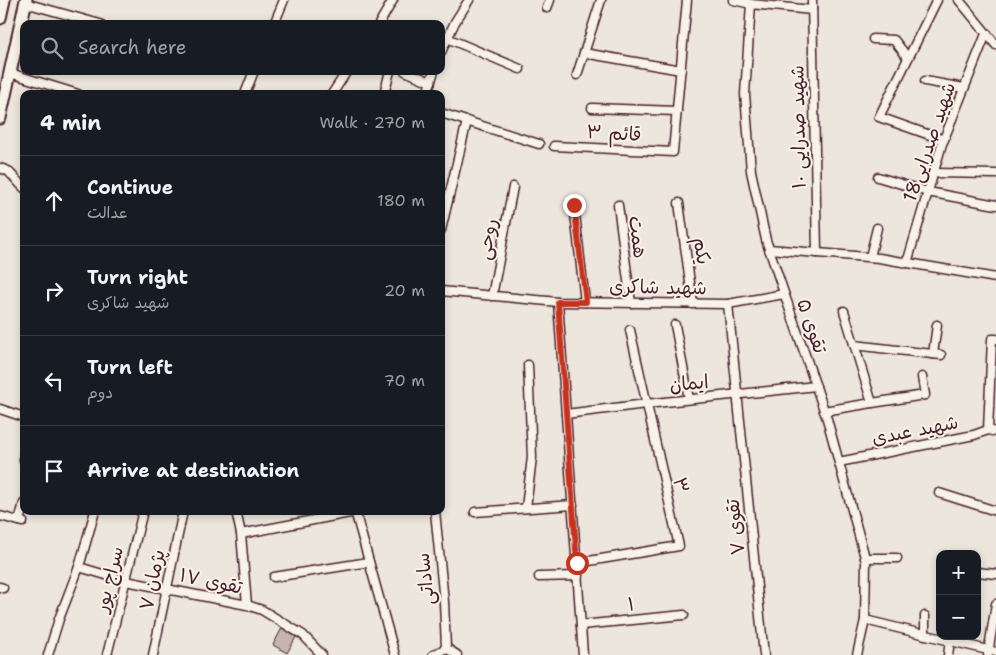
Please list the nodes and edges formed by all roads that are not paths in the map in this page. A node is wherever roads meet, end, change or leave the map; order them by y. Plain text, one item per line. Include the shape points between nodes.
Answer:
1 (4, 0) edge
2 (284, 0) edge
3 (393, 0) edge
4 (469, 0) edge
5 (550, 0) edge
6 (601, 0) edge
7 (687, 0) edge
8 (733, 0) edge
9 (812, 0) edge
10 (937, 0) edge
11 (959, 0) edge
12 (26, 1) edge
13 (751, 4) junction
14 (547, 8) dead end
15 (812, 10) junction
16 (0, 18) edge
17 (22, 20) edge
18 (87, 20) edge
19 (276, 20) edge
20 (380, 20) edge
21 (20, 28) edge
22 (986, 34) junction
23 (448, 38) junction
24 (873, 40) dead end
25 (445, 44) edge
26 (996, 45) edge
27 (584, 53) junction
28 (908, 58) junction
29 (520, 69) dead end
30 (681, 70) junction
31 (10, 73) junction
32 (252, 75) edge
33 (344, 75) edge
34 (389, 75) edge
35 (414, 75) edge
36 (433, 75) edge
37 (577, 75) dead end
38 (925, 81) dead end
39 (431, 82) junction
40 (964, 88) junction
41 (66, 90) edge
42 (247, 90) edge
43 (335, 90) edge
44 (385, 90) edge
45 (428, 90) edge
46 (592, 108) dead end
47 (677, 111) junction
48 (445, 113) edge
49 (0, 118) edge
50 (467, 121) junction
51 (944, 140) junction
52 (539, 144) dead end
53 (554, 146) dead end
54 (0, 168) edge
55 (934, 172) junction
56 (996, 174) edge
57 (878, 177) dead end
58 (20, 184) edge
59 (513, 187) dead end
60 (928, 192) junction
61 (679, 203) dead end
62 (574, 205) dead end
63 (618, 205) dead end
64 (996, 205) edge
65 (445, 213) edge
66 (877, 228) dead end
67 (769, 249) junction
68 (817, 253) junction
69 (870, 257) junction
70 (907, 263) junction
71 (996, 278) edge
72 (445, 292) edge
73 (784, 294) junction
74 (492, 296) junction
75 (558, 302) junction
76 (586, 302) junction
77 (631, 303) junction
78 (693, 304) junction
79 (728, 304) junction
80 (844, 311) dead end
81 (675, 325) dead end
82 (937, 325) dead end
83 (630, 330) dead end
84 (996, 339) edge
85 (854, 345) junction
86 (528, 365) dead end
87 (922, 377) dead end
88 (816, 386) junction
89 (737, 395) junction
90 (689, 400) junction
91 (872, 403) junction
92 (646, 404) junction
93 (0, 409) edge
94 (824, 411) junction
95 (566, 414) junction
96 (20, 416) edge
97 (992, 431) edge
98 (839, 462) junction
99 (939, 492) dead end
100 (572, 505) junction
101 (526, 508) junction
102 (474, 512) dead end
103 (996, 512) edge
104 (22, 515) edge
105 (94, 515) edge
106 (142, 515) edge
107 (182, 515) edge
108 (237, 515) edge
109 (339, 515) edge
110 (356, 515) edge
111 (435, 515) edge
112 (0, 516) edge
113 (241, 534) junction
114 (865, 558) junction
115 (897, 558) dead end
116 (369, 562) junction
117 (577, 563) junction
118 (79, 567) junction
119 (981, 572) edge
120 (996, 574) edge
121 (578, 576) junction
122 (274, 577) dead end
123 (539, 577) dead end
124 (126, 580) junction
125 (167, 588) junction
126 (996, 604) edge
127 (247, 605) junction
128 (684, 616) dead end
129 (925, 616) dead end
130 (864, 620) junction
131 (581, 625) junction
132 (925, 635) junction
133 (950, 641) junction
134 (446, 646) junction
135 (991, 652) edge
136 (48, 655) edge
137 (106, 655) edge
138 (153, 655) edge
139 (322, 655) edge
140 (396, 655) edge
141 (433, 655) edge
142 (457, 655) edge
143 (583, 655) edge
144 (764, 655) edge
145 (857, 655) edge
146 (948, 655) edge

1 - 16 main road
2 - 19 street
3 - 20 street
4 - 23 street
5 - 14 street
6 - 27 street
7 - 30 street
8 - 13 street
9 - 15 street, شهید صدرایی ۱۰
10 - 28 street
11 - 22 street
12 - 17 main road
12 - 18 street
13 - 15 street
13 - 67 street, تقوی ۵ via 745,94 751,171
15 - 68 street, شهید صدرایی ۱۰
21 - 31 main road
22 - 26 street
22 - 40 street, شهید صدرایی18
23 - 25 street
23 - 29 street
24 - 28 street via 894,40
27 - 30 street
27 - 37 street
28 - 51 street via 878,116
30 - 47 street
31 - 41 street
31 - 49 main road
32 - 42 street
33 - 43 street
34 - 44 street
35 - 39 street
36 - 39 street
38 - 40 street
39 - 45 street
40 - 51 street, شهید صدرایی18
46 - 47 street
47 - 53 street, قائم ۳ via 674,152
48 - 50 street
50 - 52 street
50 - 65 street
51 - 55 street, شهید صدرایی18
54 - 58 street via 8,171
55 - 56 street
55 - 60 street, شهید صدرایی18
57 - 60 street
59 - 74 street, روحی
60 - 64 street
60 - 70 street, شهید صدرایی18
61 - 78 street, یکم
62 - 76 street
63 - 77 street, همت
66 - 69 street
67 - 68 street
67 - 73 street, تقوی ۵
68 - 69 street
69 - 70 street
70 - 71 street
72 - 74 street, شهید شاکری
73 - 79 street, شهید شاکری
73 - 88 street, تقوی ۵
74 - 75 street, شهید شاکری
75 - 76 street, شهید شاکری
75 - 95 street
76 - 77 street, شهید شاکری
77 - 78 street, شهید شاکری
78 - 79 street, شهید شاکری
79 - 89 street, تقوی ۷
80 - 85 street
81 - 90 street
82 - 85 street via 937,354
83 - 92 street, ۳
84 - 97 street via 992,339
85 - 91 street
86 - 101 street via 532,457
87 - 91 street via 925,395
88 - 89 street, ایمان
88 - 94 street, تقوی ۵
89 - 90 street, ایمان
89 - 144 street, تقوی ۷
90 - 92 street, ایمان
91 - 94 street
92 - 95 street, ایمان
92 - 117 street, ۳ via 678,546
93 - 96 street
94 - 98 street, تقوی ۵
95 - 100 street
97 - 98 street, شهید عبدی
98 - 114 street, تقوی ۵
99 - 103 street
100 - 101 street
100 - 117 street
101 - 102 street
104 - 112 street via 21,521
105 - 118 street
106 - 124 street, سراج پور
107 - 125 street, پژمان ۷
108 - 113 street
109 - 113 street
110 - 116 street
111 - 134 street, ساداتی
113 - 127 street
114 - 115 street
114 - 130 street, تقوی ۵
116 - 122 street
116 - 140 street
117 - 121 street
118 - 124 street, تقوی ۱۷
118 - 136 street
119 - 120 street
121 - 123 street
121 - 131 street
124 - 125 street, تقوی ۱۷
124 - 137 street, سراج پور
125 - 127 street, تقوی ۱۷
125 - 138 street, پژمان ۷
126 - 135 street
127 - 139 street, تقوی ۱۷ via 262,610 303,635
128 - 131 street, ۱
129 - 132 street
130 - 132 street
130 - 145 street, تقوی ۵
131 - 143 street
132 - 133 street
133 - 135 street
133 - 146 street
134 - 141 street
134 - 142 street

